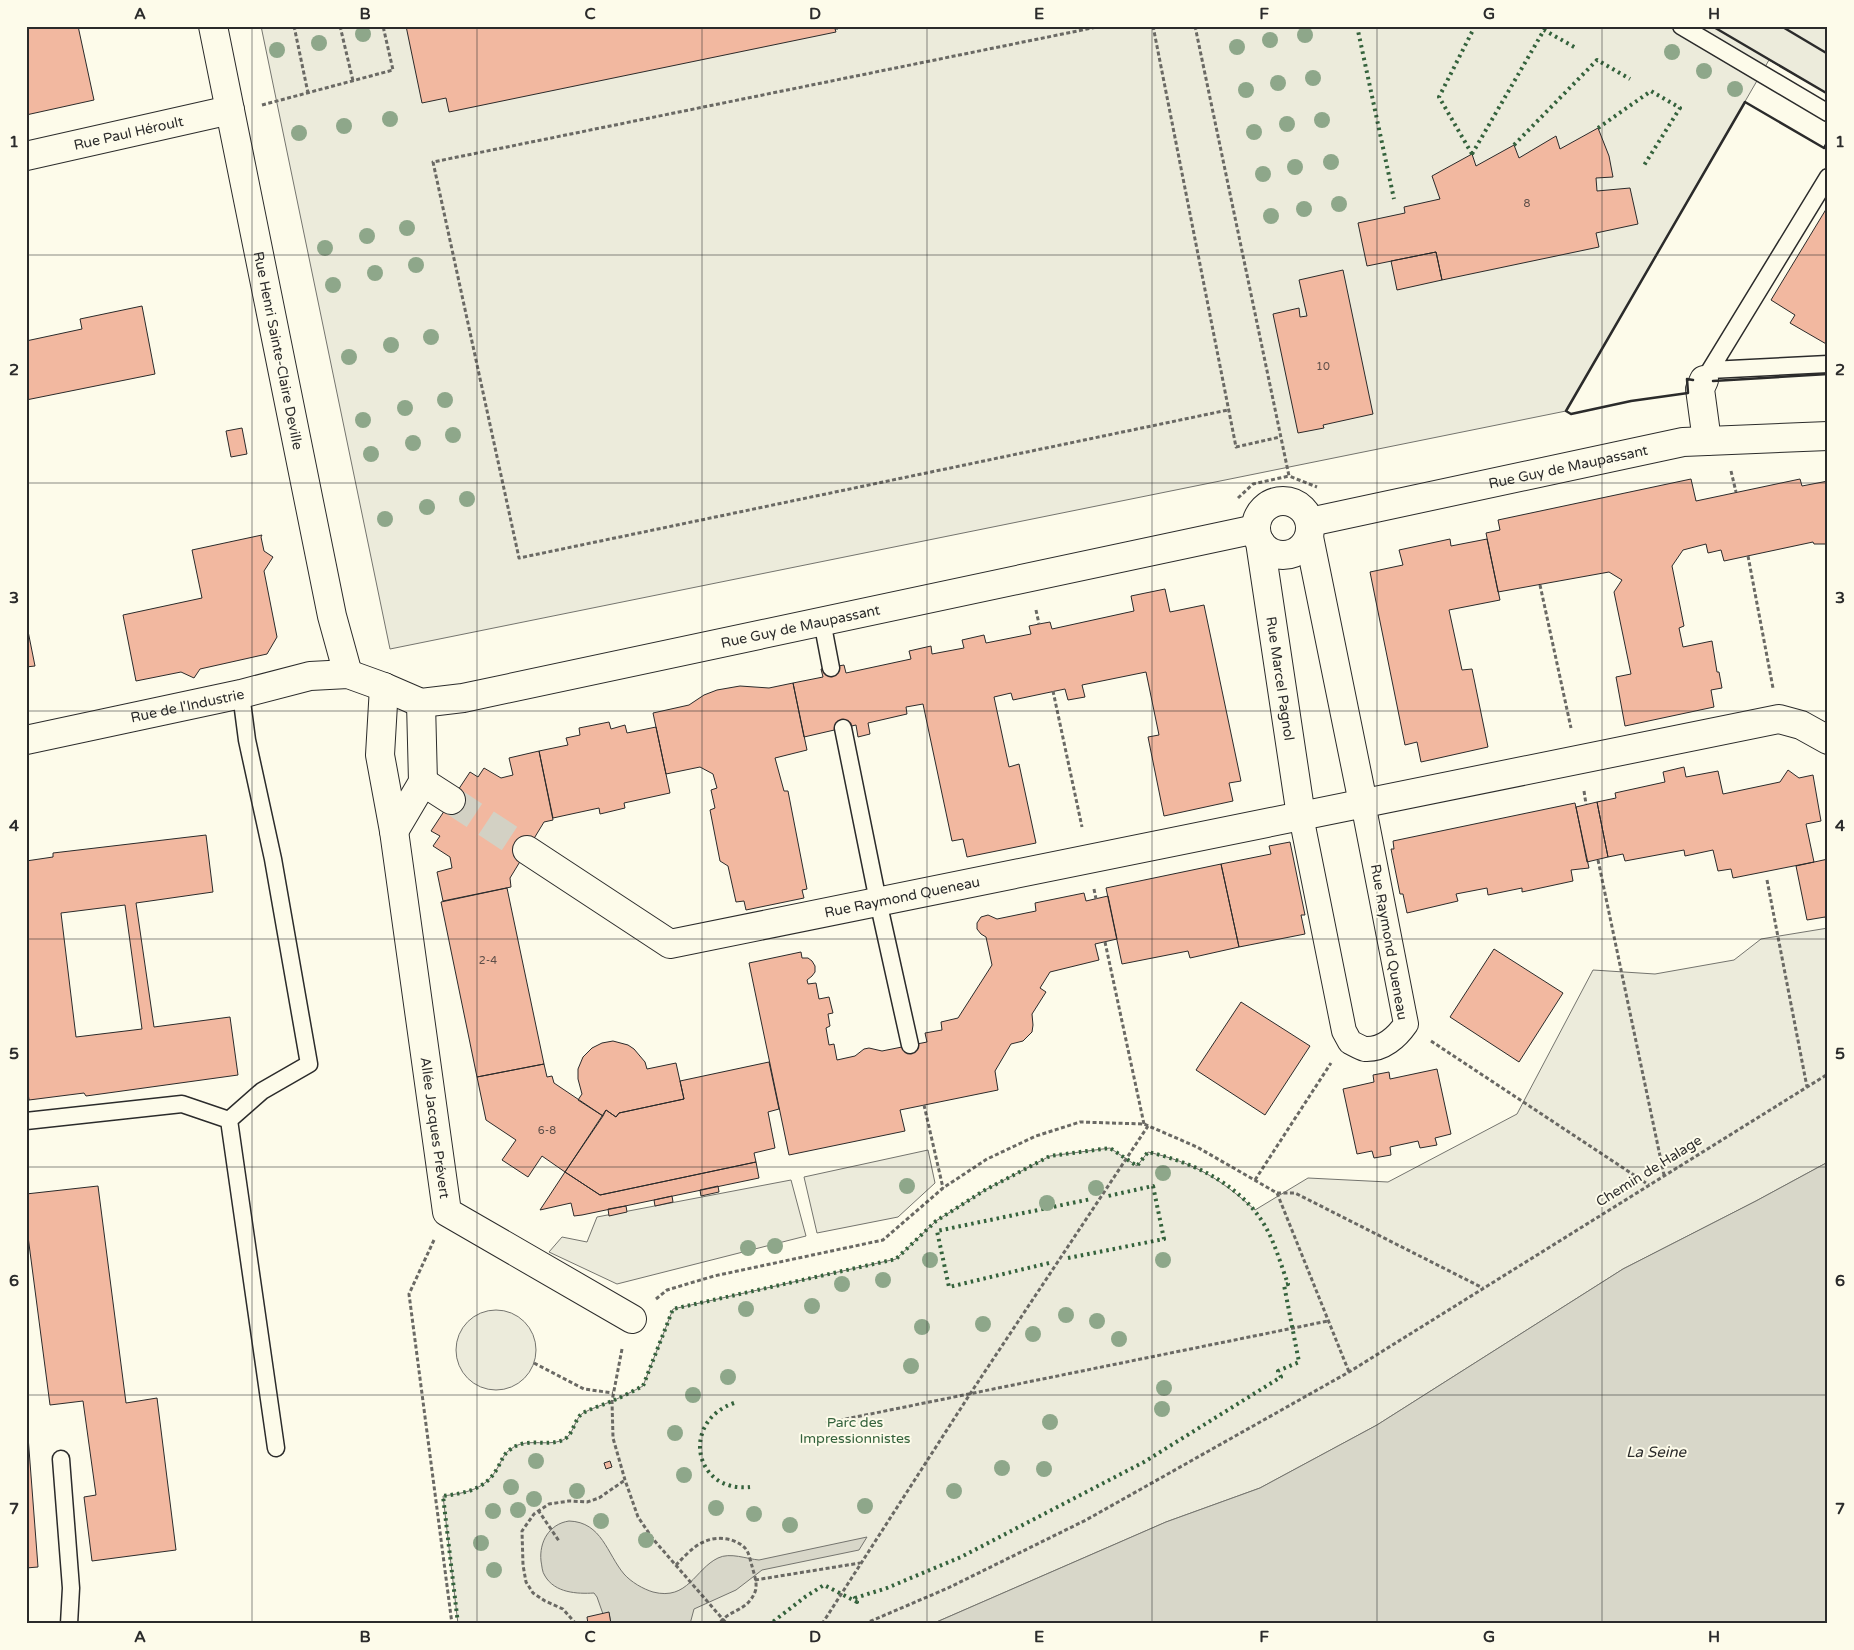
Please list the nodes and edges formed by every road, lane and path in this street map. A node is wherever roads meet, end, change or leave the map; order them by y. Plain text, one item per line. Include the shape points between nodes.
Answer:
1 (213, 26) edge
2 (294, 26) edge
3 (340, 26) edge
4 (383, 26) edge
5 (1102, 26) edge
6 (1153, 26) edge
7 (1195, 26) edge
8 (1681, 26) edge
9 (354, 81) junction
10 (308, 93) junction
11 (243, 108) junction
12 (1828, 112) edge
13 (26, 156) edge
14 (1828, 177) edge
15 (1828, 364) edge
16 (1707, 375) junction
17 (1228, 410) junction
18 (1828, 436) edge
19 (1280, 437) junction
20 (1707, 441) junction
21 (1316, 526) junction
22 (1258, 535) junction
23 (1748, 556) dead end
24 (1540, 585) dead end
25 (822, 621) junction
26 (831, 668) dead end
27 (348, 674) junction
28 (384, 687) junction
29 (1053, 691) dead end
30 (240, 694) junction
31 (420, 703) junction
32 (1779, 718) junction
33 (844, 728) dead end
34 (26, 740) edge
35 (1828, 740) edge
36 (1577, 760) junction
37 (423, 782) junction
38 (451, 800) tunnel mouth
39 (1363, 803) junction
40 (1586, 804) dead end
41 (1301, 816) junction
42 (394, 831) junction
43 (527, 850) tunnel mouth
44 (1088, 859) junction
45 (1598, 860) dead end
46 (1767, 880) dead end
47 (1096, 899) dead end
48 (878, 901) junction
49 (1105, 942) dead end
50 (1406, 1024) junction
51 (1347, 1037) junction
52 (910, 1045) dead end
53 (1828, 1074) edge
54 (1807, 1086) junction
55 (924, 1105) dead end
56 (230, 1120) junction
57 (26, 1121) edge
58 (1146, 1125) junction
59 (1664, 1176) junction
60 (1255, 1180) junction
61 (1649, 1185) junction
62 (943, 1188) junction
63 (1277, 1193) junction
64 (447, 1212) junction
65 (1483, 1288) junction
66 (632, 1319) junction
67 (1328, 1321) junction
68 (534, 1363) dead end
69 (1349, 1372) junction
70 (613, 1393) junction
71 (970, 1394) junction
72 (826, 1423) dead end
73 (276, 1448) dead end
74 (61, 1459) dead end
75 (625, 1480) junction
76 (538, 1510) junction
77 (560, 1541) dead end
78 (861, 1563) junction
79 (676, 1565) junction
80 (755, 1580) junction
81 (723, 1618) junction
82 (70, 1624) edge
83 (452, 1624) edge
84 (576, 1624) edge
85 (719, 1624) edge
86 (728, 1624) edge
87 (822, 1624) edge
88 (864, 1624) edge

1 - 11 street, Rue Henri Sainte-Claire Deville
2 - 10 path
3 - 9 path
4 - 9 path via 393,70
5 - 17 path via 433,162 519,558
6 - 17 path
7 - 19 path
8 - 12 lane
9 - 10 path
10 - 11 path
11 - 13 street, Rue Paul Héroult
11 - 27 street, Rue Henri Sainte-Claire Deville via 332,616
14 - 16 lane
15 - 16 lane
16 - 20 street via 1700,389
17 - 19 path via 1236,447
18 - 20 street, Rue Guy de Maupassant
19 - 21 path via 1288,476 1317,487
20 - 21 street, Rue Guy de Maupassant via 1683,442
21 - 22 street via 1298,551 1286,555 1266,548
21 - 22 street via 1303,509 1283,501 1271,503 1258,516
21 - 39 street
22 - 25 street, Rue Guy de Maupassant
22 - 41 street, Rue Marcel Pagnol
23 - 32 path
24 - 36 path
25 - 26 lane
25 - 31 street, Rue Guy de Maupassant via 463,698
27 - 28 street
27 - 30 street, Rue de l'Industrie via 310,676
28 - 31 street
28 - 42 street, Allée Jacques Prévert via 380,756
29 - 44 path
30 - 34 street, Rue de l'Industrie
30 - 56 lane via 309,1064 262,1091
31 - 37 street
32 - 35 street via 1801,725
32 - 36 street, Rue Raymond Queneau
33 - 48 lane
36 - 39 street, Rue Raymond Queneau
36 - 40 path
37 - 38 street
37 - 42 street
39 - 41 street, Rue Raymond Queneau
39 - 50 street, Rue Raymond Queneau
41 - 44 street, Rue Raymond Queneau
41 - 51 street
42 - 64 street, Allée Jacques Prévert
43 - 48 street, Rue Raymond Queneau via 670,944
44 - 47 path
44 - 48 street, Rue Raymond Queneau
45 - 59 path
46 - 54 path
48 - 52 lane
49 - 58 path
50 - 51 street, Rue Raymond Queneau via 1397,1036 1382,1046 1365,1048 1350,1042
50 - 61 path
51 - 60 path
53 - 54 path, Chemin de Halage
54 - 59 path, Chemin de Halage
55 - 62 path
56 - 57 lane via 182,1104
56 - 73 lane
58 - 60 path via 1197,1147
58 - 62 path via 1080,1122 1036,1136 987,1159
58 - 71 path
59 - 61 path, Chemin de Halage
60 - 63 path
61 - 65 path, Chemin de Halage
62 - 66 path via 883,1240 714,1276 667,1290
63 - 65 path via 1294,1193
63 - 67 path
64 - 66 street, Allée Jacques Prévert
64 - 83 path via 409,1294
65 - 69 path, Chemin de Halage
66 - 70 path
67 - 69 path
67 - 71 path
68 - 70 path via 584,1388
69 - 88 path, Chemin de Halage via 1086,1520 948,1588
70 - 75 path via 613,1438
71 - 72 path
71 - 78 path
74 - 82 lane via 71,1588
75 - 76 path via 599,1498 587,1502 568,1500
75 - 79 path via 638,1517
76 - 77 path
76 - 84 path via 522,1531 526,1582 533,1593 563,1609
78 - 80 path
78 - 87 path
79 - 80 path via 704,1541 720,1538 734,1541 746,1549
79 - 81 path
80 - 81 path via 756,1589 750,1602
81 - 85 path
81 - 86 path

